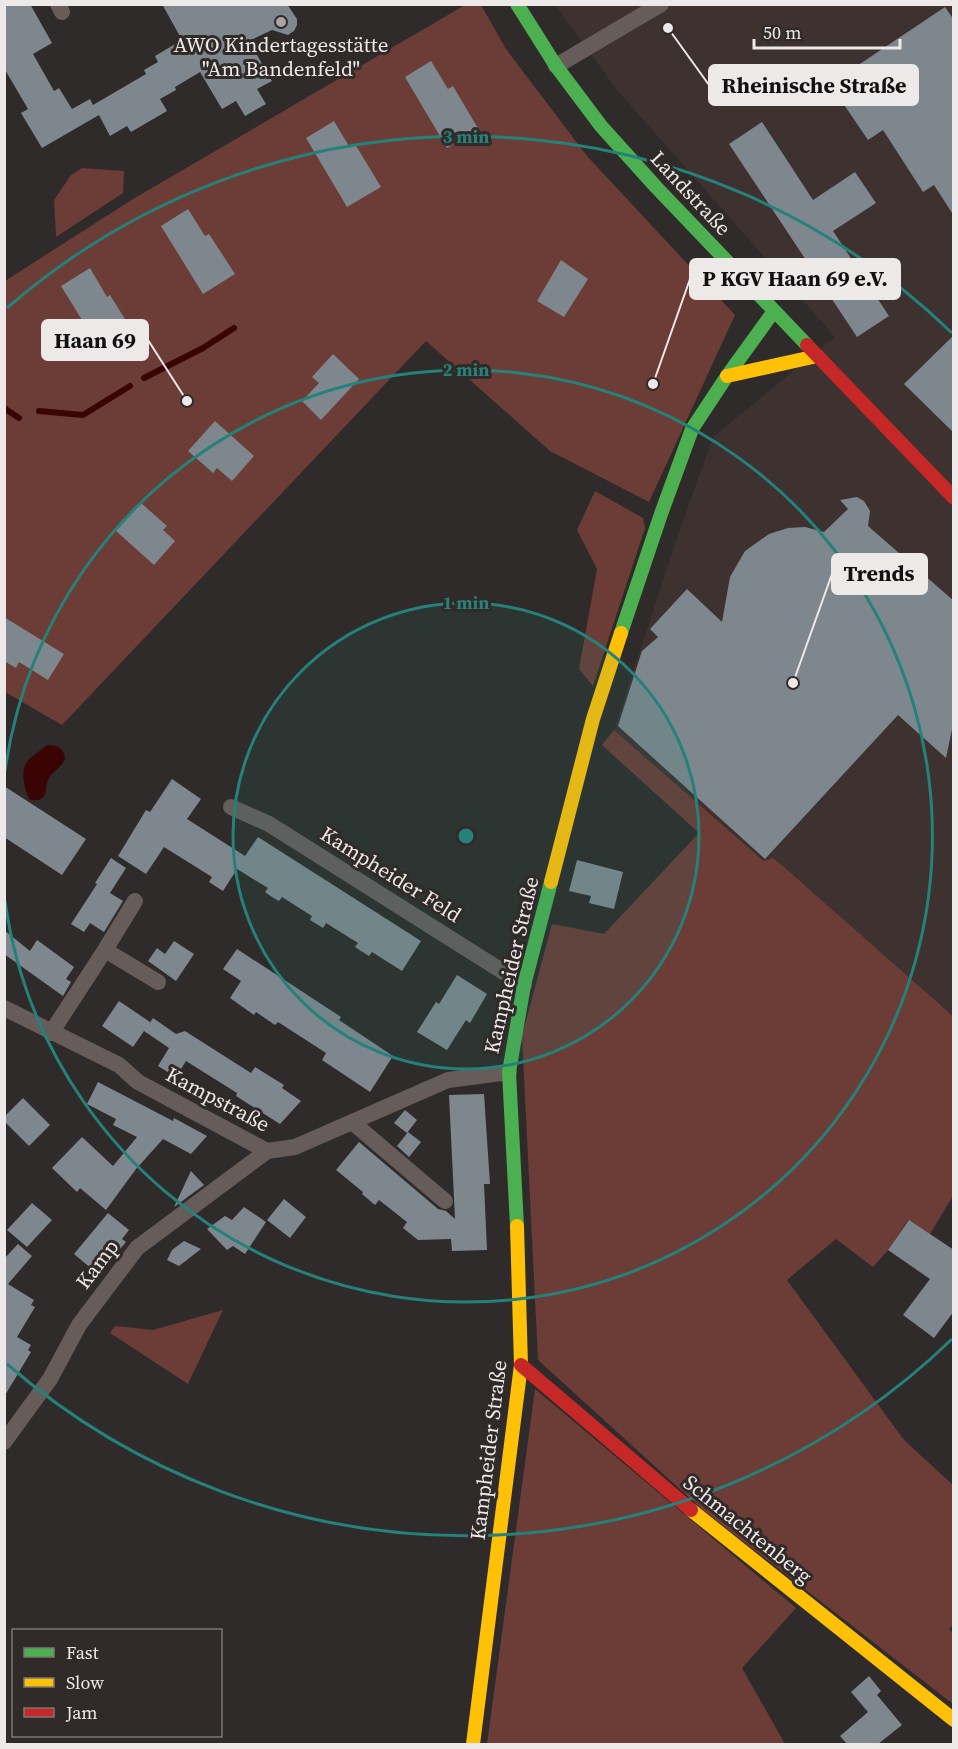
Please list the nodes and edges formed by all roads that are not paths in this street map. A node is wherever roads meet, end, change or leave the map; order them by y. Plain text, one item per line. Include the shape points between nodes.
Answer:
1 (517, 4) edge
2 (661, 4) edge
3 (556, 66) junction
4 (774, 311) junction
5 (817, 356) junction
6 (727, 376) junction
7 (954, 498) edge
8 (231, 807) dead end
9 (135, 901) dead end
10 (105, 950) junction
11 (158, 982) dead end
12 (524, 985) junction
13 (4, 1008) edge
14 (51, 1032) junction
15 (508, 1072) junction
16 (352, 1122) junction
17 (267, 1151) junction
18 (445, 1201) dead end
19 (521, 1365) junction
20 (4, 1442) edge
21 (954, 1720) edge
22 (473, 1744) edge

1 - 3 street, Landstraße
2 - 3 street
3 - 4 street, Landstraße via 601,126
4 - 5 street, Landstraße
4 - 6 street, Kampheider Straße
5 - 6 street
5 - 7 street, Landstraße
6 - 12 street, Kampheider Straße via 692,429 661,514 593,719
8 - 12 street, Kampheider Feld via 269,824
9 - 10 street
10 - 11 street
10 - 14 street
12 - 15 street, Kampheider Straße
13 - 14 street, Kampstraße
14 - 17 street, Kampstraße via 119,1065 138,1082
15 - 16 street, Kampstraße via 448,1080
15 - 19 street, Kampheider Straße
16 - 17 street, Kampstraße via 295,1147
16 - 18 street
17 - 20 street, Kamp via 137,1248 80,1325 50,1379
19 - 21 street, Schmachtenberg via 700,1518
19 - 22 street, Kampheider Straße

